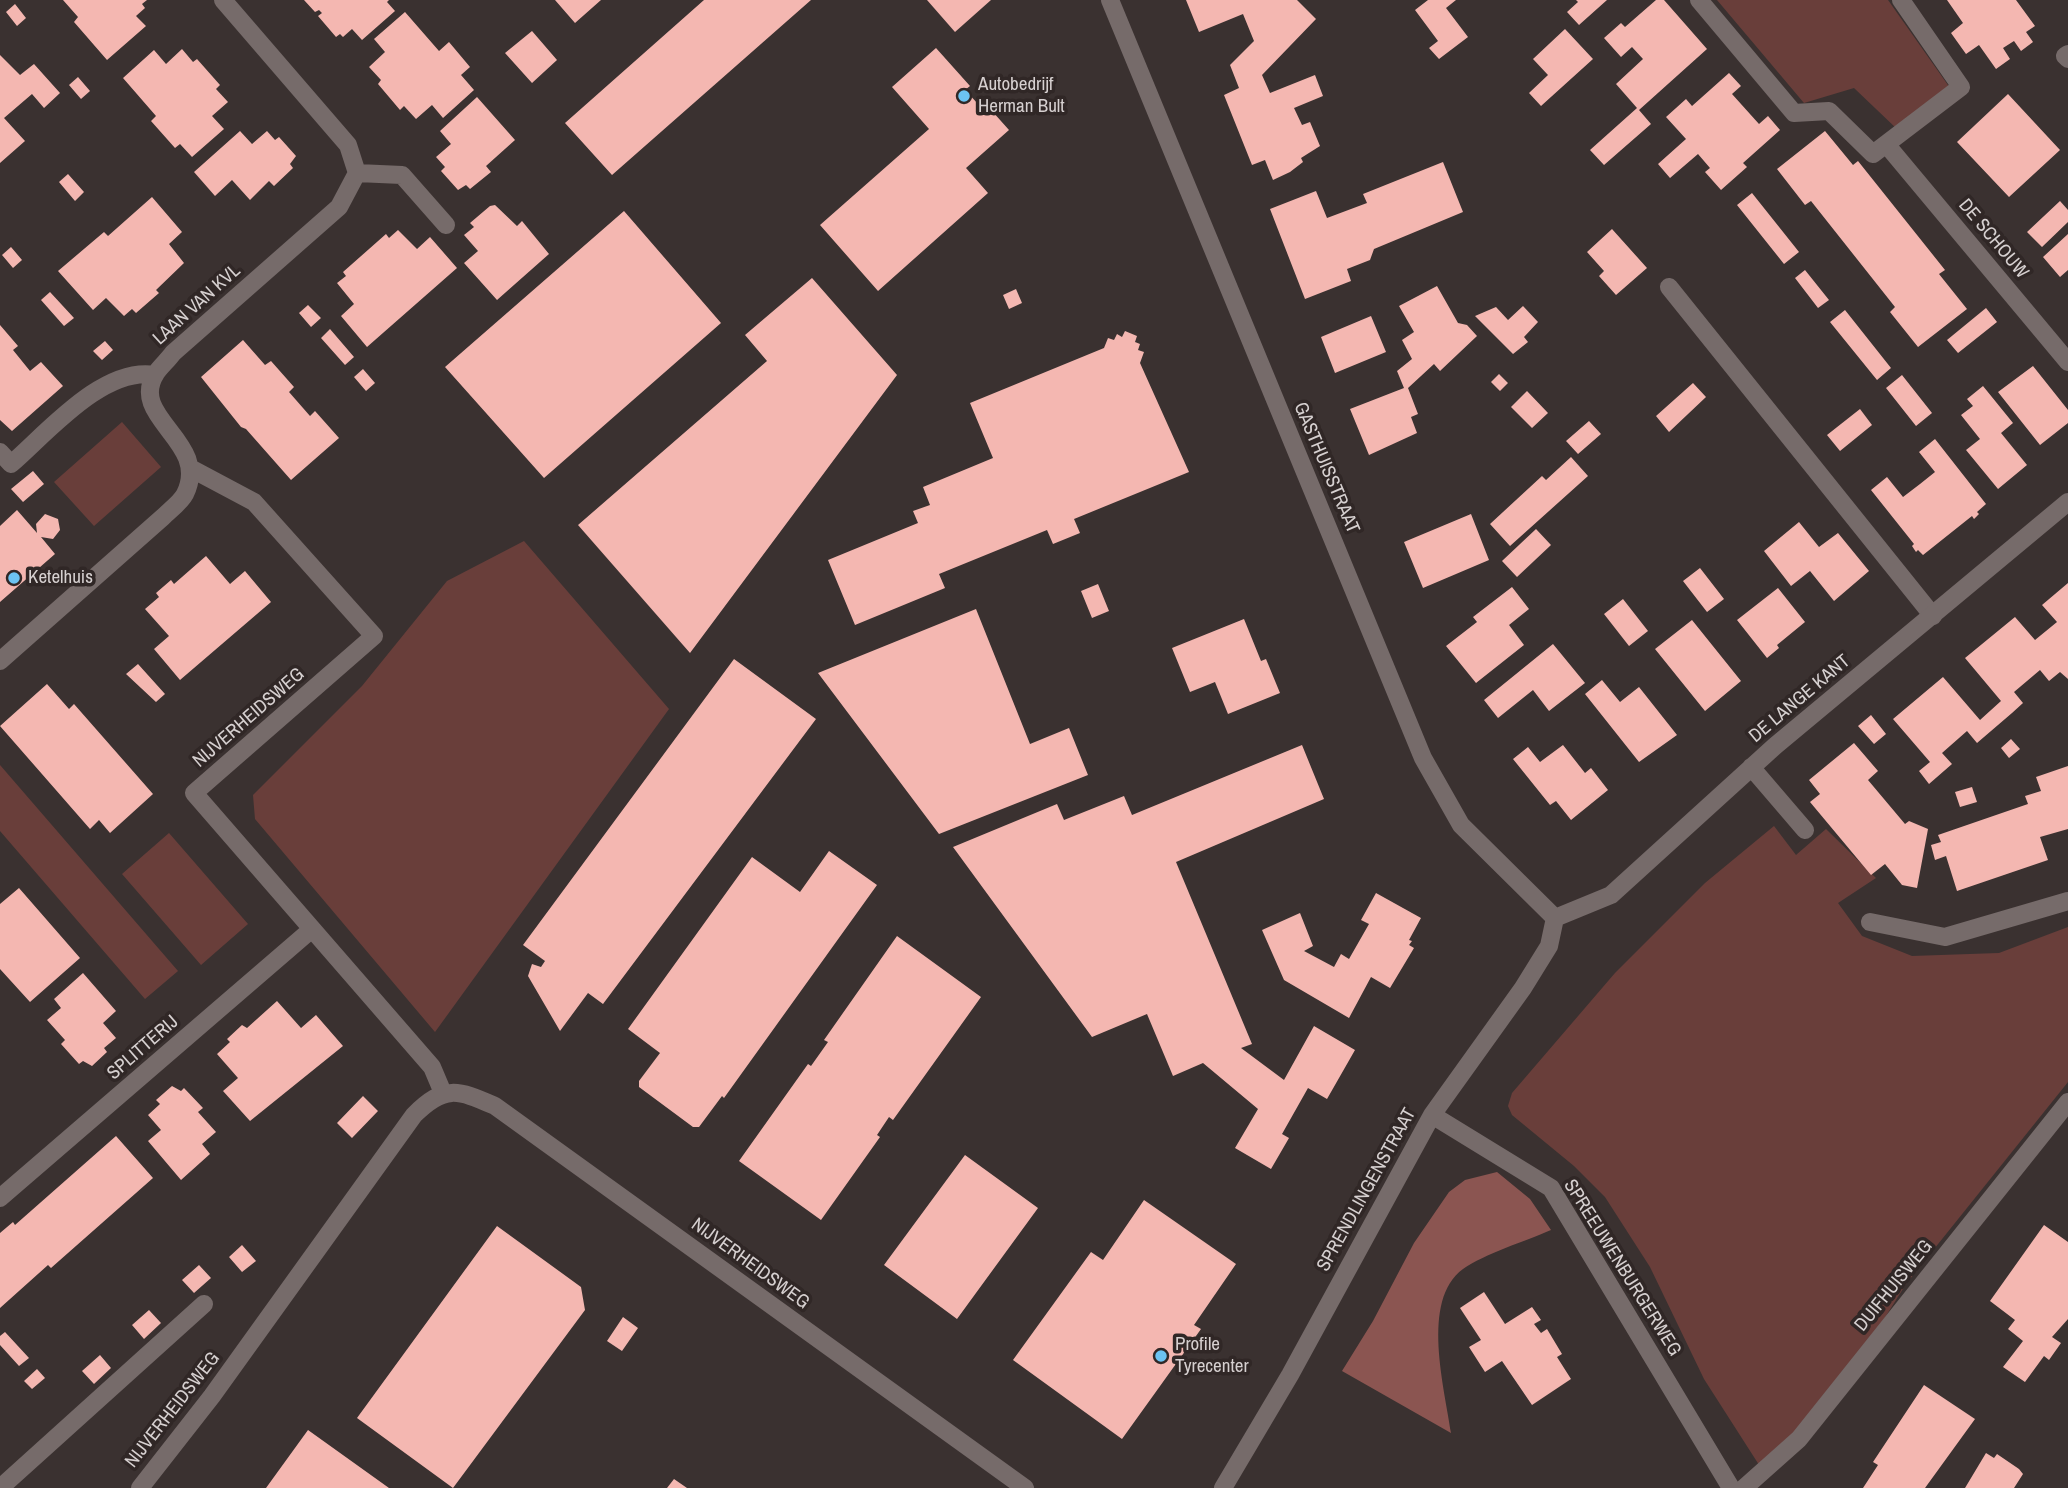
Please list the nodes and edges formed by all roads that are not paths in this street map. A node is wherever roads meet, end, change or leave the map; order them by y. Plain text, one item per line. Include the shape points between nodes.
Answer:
1 (223, 0) edge
2 (1110, 0) edge
3 (1699, 0) edge
4 (1901, 0) edge
5 (2068, 54) edge
6 (2068, 60) edge
7 (1886, 144) junction
8 (357, 173) junction
9 (446, 225) dead end
10 (1669, 288) dead end
11 (2068, 362) edge
12 (155, 375) junction
13 (0, 452) edge
14 (192, 469) junction
15 (2068, 502) edge
16 (1933, 616) junction
17 (0, 661) edge
18 (1751, 767) junction
19 (1805, 830) dead end
20 (2068, 901) edge
21 (1555, 918) junction
22 (1870, 922) dead end
23 (312, 929) junction
24 (443, 1093) junction
25 (2068, 1102) edge
26 (1432, 1115) junction
27 (0, 1198) edge
28 (204, 1304) dead end
29 (1, 1488) edge
30 (139, 1488) edge
31 (1025, 1488) edge
32 (1223, 1488) edge
33 (1731, 1488) edge
34 (1744, 1488) edge

1 - 8 street via 348,145
2 - 21 street, GASTHUISSTRAAT via 1423,758 1461,825
3 - 7 street via 1794,113 1829,111 1873,154
4 - 7 street via 1961,87
5 - 6 street
7 - 11 street, DE SCHOUW
8 - 9 street via 402,175
8 - 12 street, LAAN VAN KVL via 339,207 173,353
10 - 16 street
12 - 13 street via 138,372 103,384 11,464
12 - 14 street, LAAN VAN KVL via 150,390 152,408 185,449
14 - 17 street via 184,495 163,517
14 - 23 street, NIJVERHEIDSWEG via 254,502 374,636 194,793
15 - 16 street, DE LANGE KANT
16 - 18 street, DE LANGE KANT
18 - 19 street
18 - 21 street, DE LANGE KANT via 1611,895
20 - 22 street via 1945,937
21 - 26 street, SPRENDLINGENSTRAAT via 1549,946 1523,988
23 - 24 street, NIJVERHEIDSWEG via 432,1067
23 - 27 street, SPLITTERIJ
24 - 30 street, NIJVERHEIDSWEG via 414,1115 212,1396
24 - 31 street, NIJVERHEIDSWEG via 463,1092 495,1106
25 - 34 street, DUIFHUISWEG via 1799,1439
26 - 32 street, SPRENDLINGENSTRAAT
26 - 33 street, SPREEUWENBURGERWEG via 1551,1188
28 - 29 street

